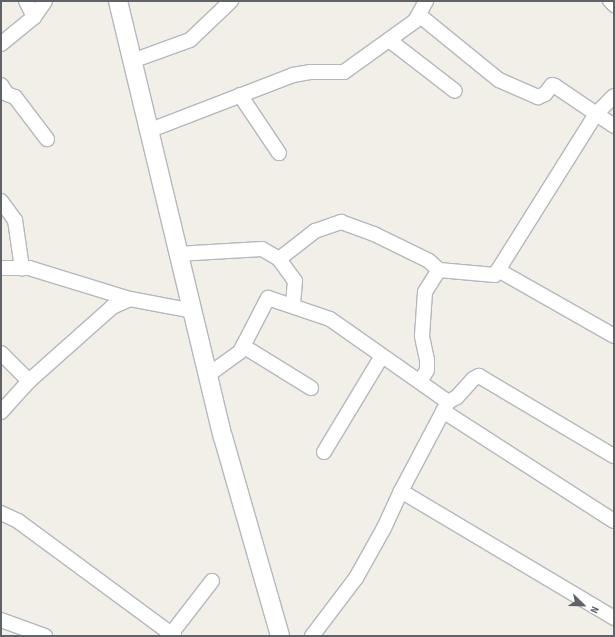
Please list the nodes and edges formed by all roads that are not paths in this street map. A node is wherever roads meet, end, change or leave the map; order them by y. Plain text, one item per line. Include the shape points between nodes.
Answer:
1 (26, 1) edge
2 (45, 1) edge
3 (118, 1) edge
4 (231, 1) edge
5 (426, 1) edge
6 (610, 1) edge
7 (614, 5) edge
8 (419, 15) junction
9 (34, 17) junction
10 (389, 40) junction
11 (1, 44) edge
12 (132, 61) junction
13 (455, 91) dead end
14 (3, 92) edge
15 (240, 95) junction
16 (614, 96) edge
17 (596, 114) junction
18 (614, 126) edge
19 (148, 131) junction
20 (47, 139) dead end
21 (279, 153) dead end
22 (1, 201) edge
23 (177, 254) junction
24 (279, 259) junction
25 (1, 268) edge
26 (22, 268) junction
27 (440, 270) junction
28 (498, 270) junction
29 (130, 299) junction
30 (293, 305) junction
31 (193, 311) junction
32 (614, 336) edge
33 (243, 346) junction
34 (1, 354) edge
35 (382, 356) junction
36 (208, 374) junction
37 (29, 382) junction
38 (420, 382) junction
39 (311, 388) dead end
40 (446, 406) junction
41 (1, 412) edge
42 (324, 452) dead end
43 (614, 456) edge
44 (401, 491) junction
45 (1, 513) edge
46 (614, 521) edge
47 (212, 580) dead end
48 (614, 618) edge
49 (1, 620) edge
50 (172, 635) edge
51 (45, 636) edge
52 (280, 636) edge
53 (313, 636) edge

1 - 9 street
2 - 9 street
3 - 12 street
4 - 12 street via 190,40
5 - 8 street
6 - 7 street
8 - 10 street via 415,21
8 - 17 street via 499,80 538,97 545,94 552,85 555,86
9 - 11 street
10 - 13 street
10 - 15 street via 344,72 293,75
12 - 19 street
14 - 20 street via 15,97
15 - 19 street
15 - 21 street
16 - 17 street
17 - 18 street
17 - 28 street
19 - 23 street
22 - 26 street via 15,220
23 - 24 street via 262,249
23 - 31 street
24 - 27 street via 315,231 341,222 374,234 429,261
24 - 30 street via 295,281
25 - 26 street
26 - 29 street
27 - 28 street via 495,275
27 - 38 street via 424,292 422,336 427,370
28 - 32 street
29 - 31 street
29 - 37 street via 112,307
30 - 33 street via 268,298
30 - 35 street via 330,319
31 - 36 street
33 - 36 street via 240,352
33 - 39 street
34 - 37 street
35 - 38 street
35 - 42 street
36 - 52 street via 223,437
37 - 41 street
38 - 40 street
40 - 43 street via 479,376
40 - 44 street
40 - 46 street
44 - 48 street
44 - 53 street via 356,578
45 - 50 street via 18,520
47 - 50 street
49 - 51 street

